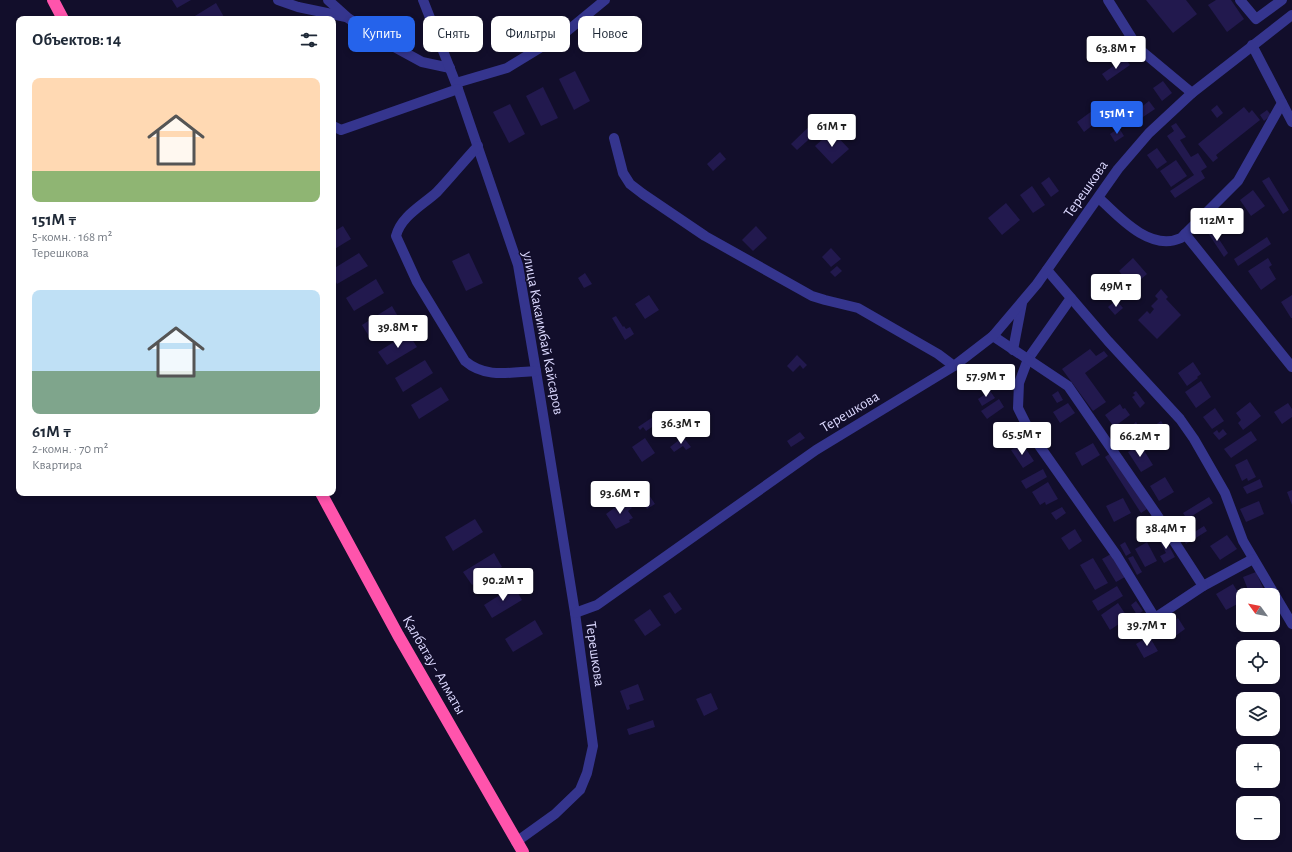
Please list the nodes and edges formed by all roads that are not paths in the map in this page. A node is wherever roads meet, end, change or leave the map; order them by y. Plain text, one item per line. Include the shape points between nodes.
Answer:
1 (53, 0) edge
2 (278, 0) edge
3 (328, 0) edge
4 (423, 0) edge
5 (605, 0) edge
6 (1108, 0) edge
7 (1240, 0) edge
8 (1282, 0) edge
9 (1292, 15) edge
10 (61, 16) edge
11 (348, 18) joint
12 (1252, 46) junction
13 (404, 52) edge
14 (450, 68) junction
15 (457, 86) junction
16 (1192, 93) junction
17 (1282, 103) junction
18 (1292, 122) edge
19 (336, 127) edge
20 (614, 138) dead end
21 (478, 146) junction
22 (1099, 198) junction
23 (1185, 234) junction
24 (1047, 270) junction
25 (1071, 298) junction
26 (1023, 301) junction
27 (993, 336) junction
28 (1013, 350) junction
29 (1028, 359) junction
30 (954, 366) junction
31 (1292, 367) edge
32 (536, 371) junction
33 (323, 496) edge
34 (1253, 559) junction
35 (1203, 586) junction
36 (575, 613) junction
37 (1292, 624) edge
38 (519, 847) edge

1 - 10 highway
2 - 11 street
3 - 11 street
4 - 14 street, улица Какаимбай Кайсаров
5 - 15 street via 566,32 507,68
6 - 16 street via 1138,48
7 - 8 street via 1256,19
9 - 12 street, Терешкова
12 - 16 street, Терешкова
12 - 17 street
13 - 14 street via 422,62
14 - 15 street, улица Какаимбай Кайсаров
15 - 19 street via 342,130
15 - 21 street, улица Какаимбай Кайсаров
16 - 22 street, Терешкова via 1149,133 1118,169
17 - 18 street
17 - 23 street via 1238,181
20 - 30 street via 623,173 630,184 705,236 812,296 858,308
21 - 32 street, улица Какаимбай Кайсаров via 518,266
21 - 32 street via 436,193 404,221 396,236 417,282 465,361 487,373
22 - 23 street via 1122,221 1145,236 1172,242
22 - 24 street, Терешкова
23 - 31 street
24 - 25 street
24 - 26 street, Терешкова
25 - 29 street
25 - 34 street via 1180,419 1194,439 1225,493 1243,541
26 - 27 street, Терешкова
26 - 28 street
27 - 28 street
27 - 30 street, Терешкова
28 - 29 street
29 - 35 street via 1068,386
29 - 35 street via 1019,383 1018,408 1031,434 1117,556 1155,618
30 - 36 street, Терешкова via 816,450 597,605
32 - 36 street, улица Какаимбай Кайсаров
33 - 38 highway, Қалбатау - Алматы via 398,635
34 - 35 street
34 - 37 street
36 - 38 street, Терешкова via 593,746 587,773 580,790 569,802

